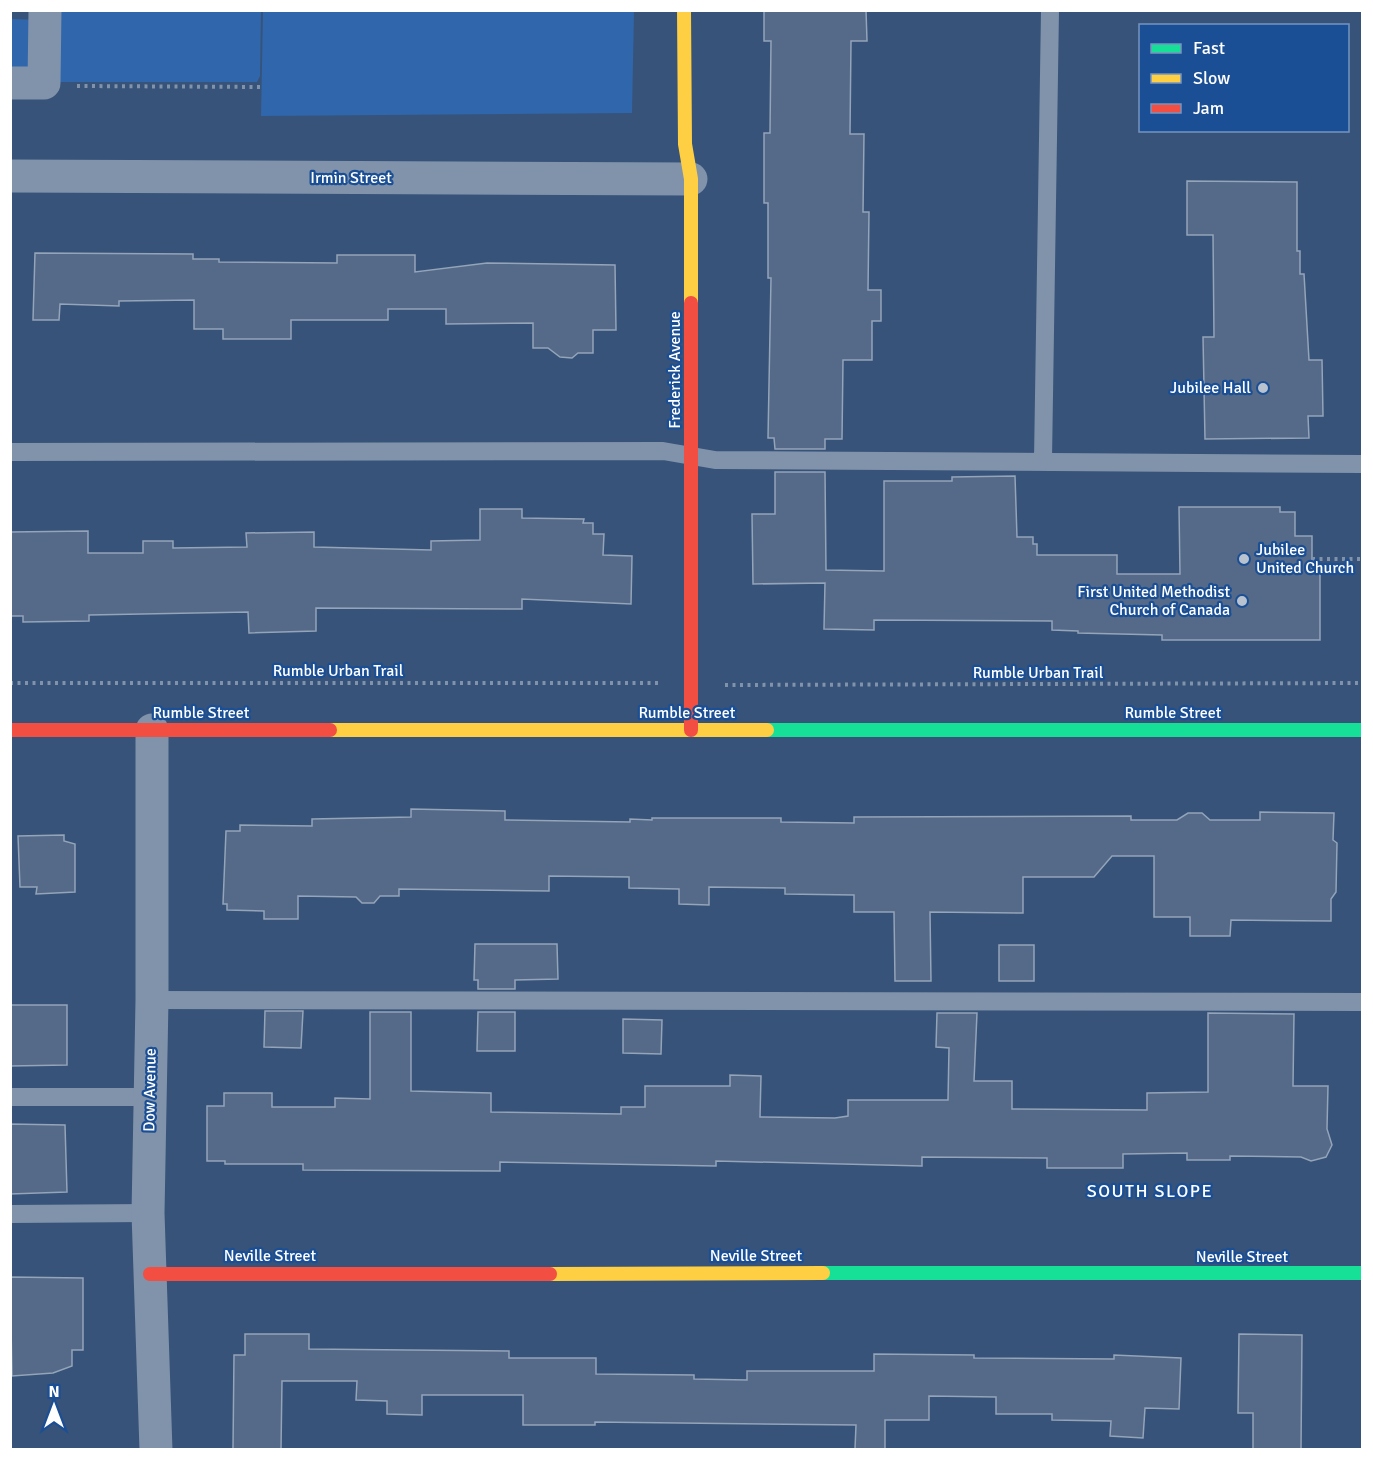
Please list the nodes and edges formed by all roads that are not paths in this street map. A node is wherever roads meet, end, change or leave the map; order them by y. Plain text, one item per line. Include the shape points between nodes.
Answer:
1 (45, 10) edge
2 (684, 10) edge
3 (1050, 10) edge
4 (10, 83) edge
5 (10, 176) edge
6 (691, 179) junction
7 (10, 452) edge
8 (693, 457) junction
9 (1043, 460) junction
10 (1362, 464) edge
11 (10, 730) edge
12 (152, 730) junction
13 (691, 730) junction
14 (1362, 730) edge
15 (152, 1000) junction
16 (1362, 1002) edge
17 (10, 1097) edge
18 (150, 1097) junction
19 (148, 1213) junction
20 (10, 1214) edge
21 (1362, 1273) edge
22 (150, 1274) junction
23 (156, 1449) edge

1 - 4 street via 44,83
2 - 6 street, Frederick Avenue via 685,144
3 - 9 lane
5 - 6 street, Irmin Street
6 - 8 street, Frederick Avenue
7 - 8 lane via 663,451
8 - 9 lane
8 - 13 street, Frederick Avenue
9 - 10 lane
11 - 12 street, Rumble Street
12 - 13 street, Rumble Street
12 - 15 street, Dow Avenue
13 - 14 street, Rumble Street
15 - 16 lane
15 - 18 street, Dow Avenue
17 - 18 lane
18 - 19 street, Dow Avenue
19 - 20 lane
19 - 22 street, Dow Avenue
21 - 22 street, Neville Street
22 - 23 street, Dow Avenue

